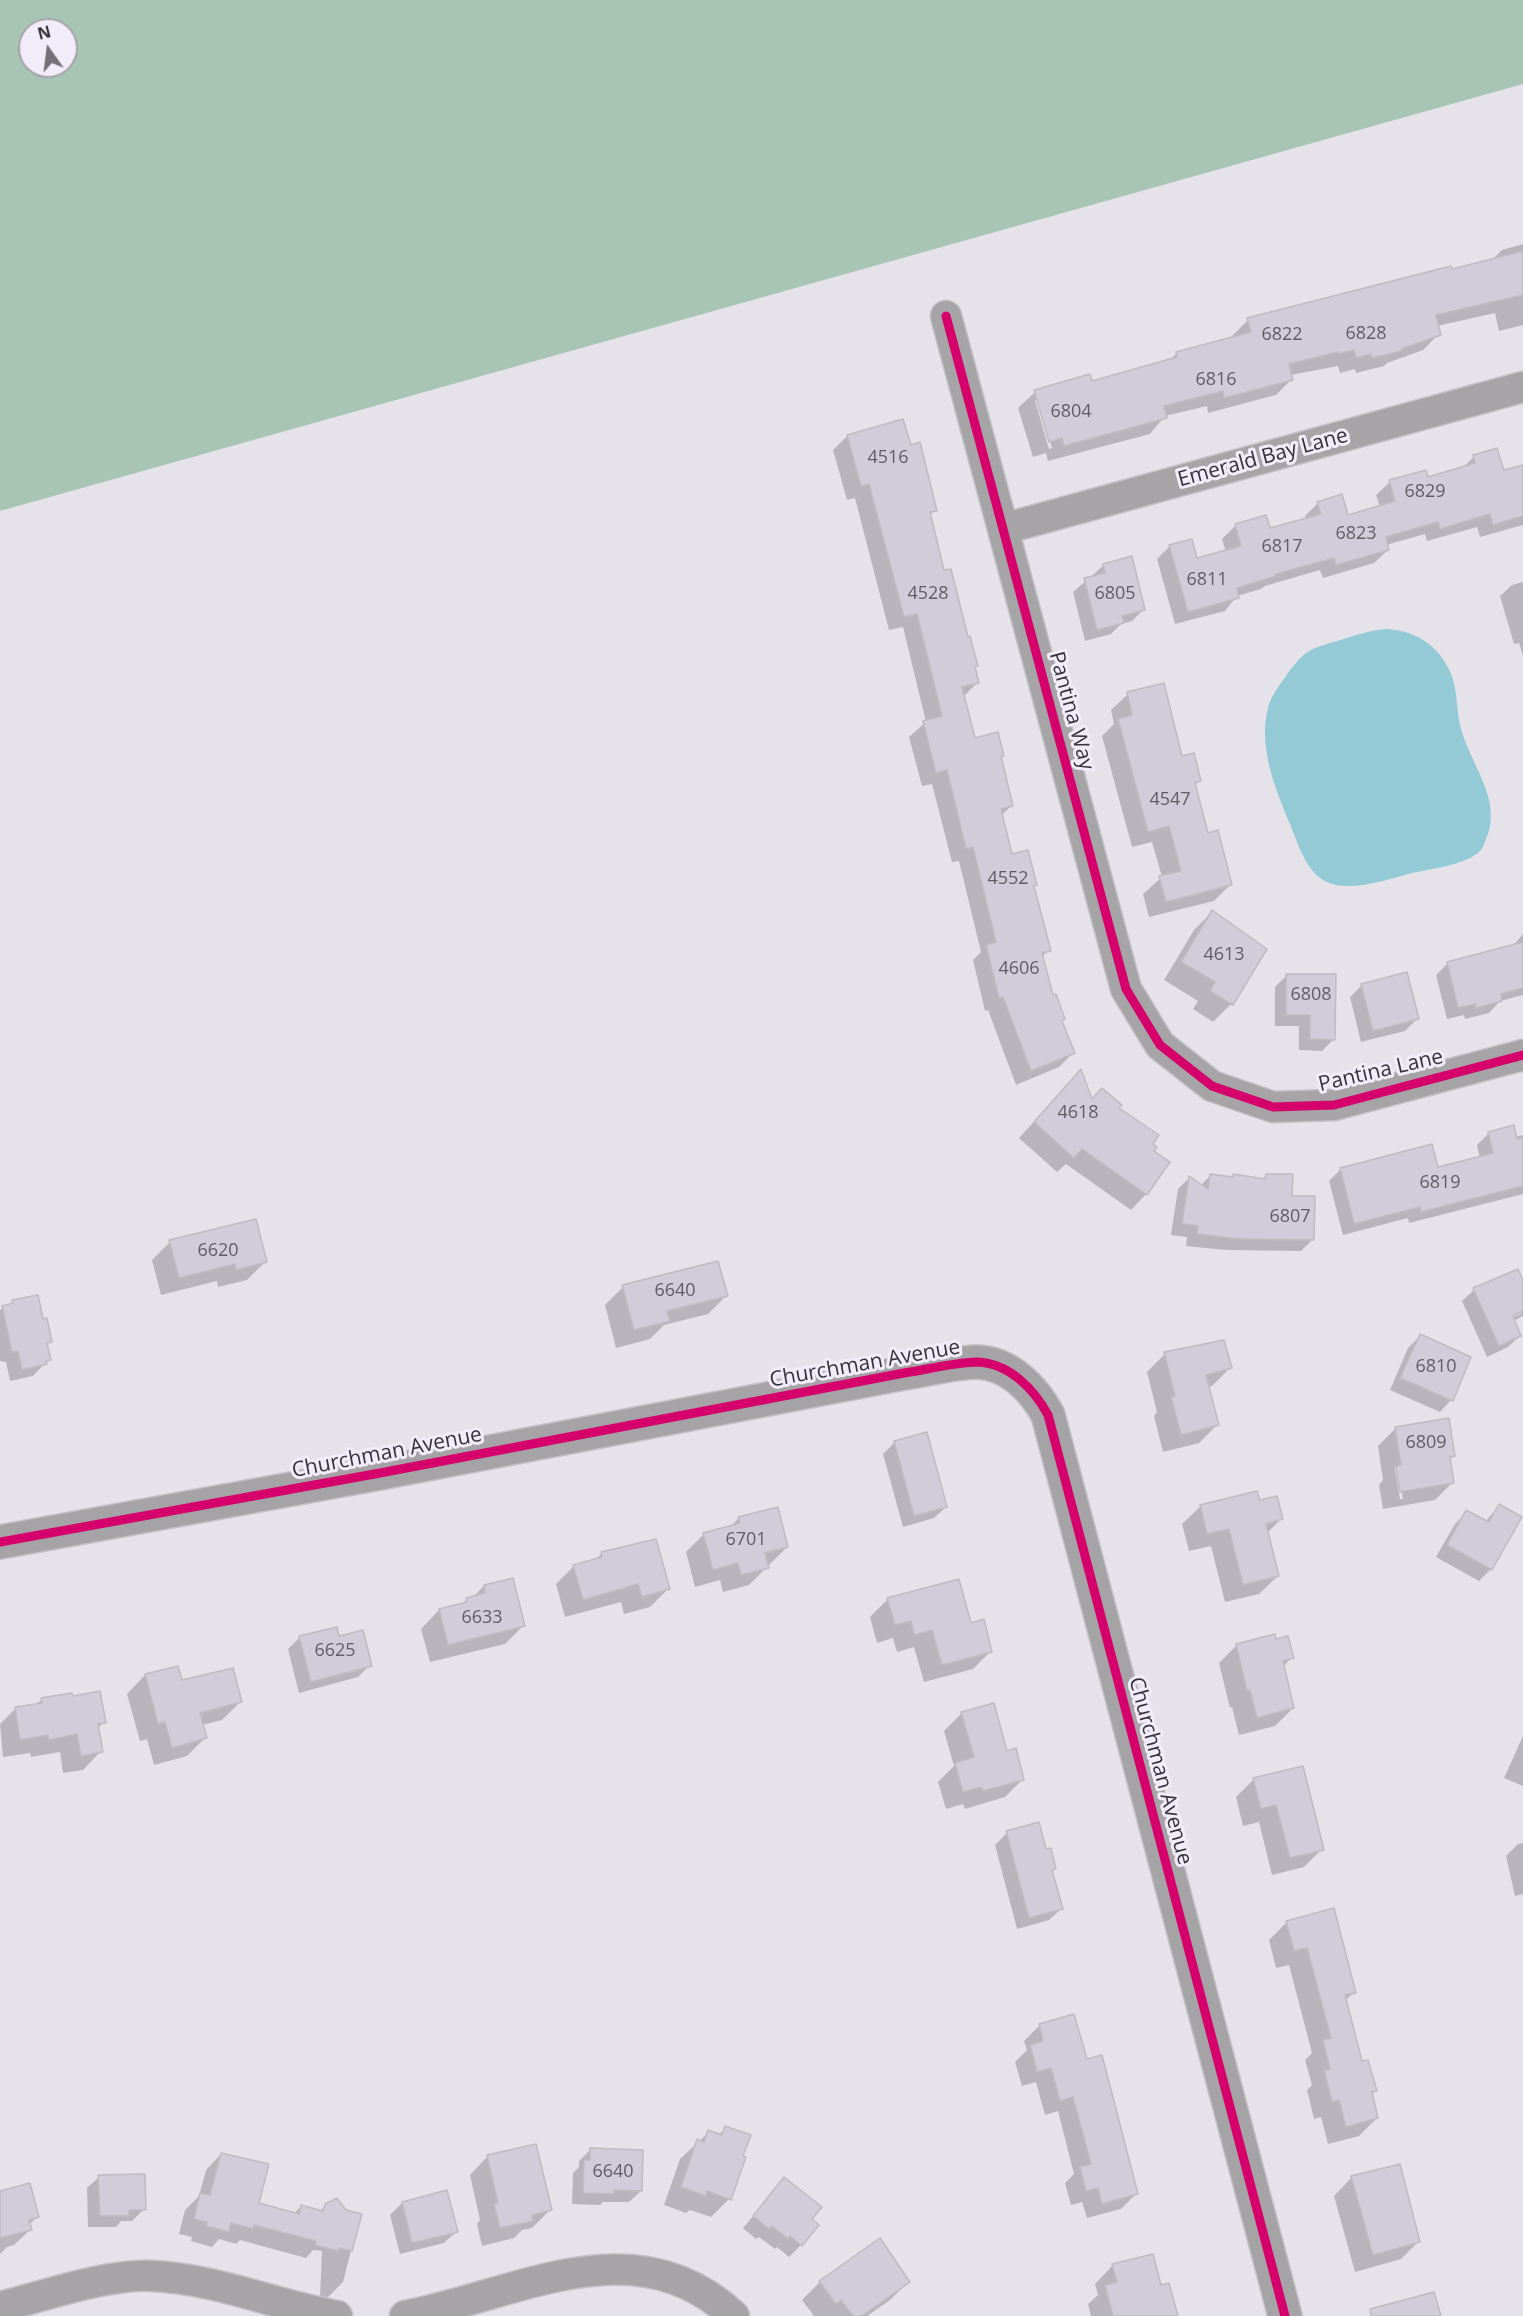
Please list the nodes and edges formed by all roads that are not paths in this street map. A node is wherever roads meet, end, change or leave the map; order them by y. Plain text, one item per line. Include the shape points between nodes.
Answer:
1 (946, 316) dead end
2 (1523, 387) edge
3 (1004, 529) junction
4 (1523, 1055) edge
5 (1212, 1086) joint
6 (0, 1542) edge
7 (0, 2307) edge
8 (337, 2316) edge
9 (405, 2316) edge
10 (734, 2316) edge
11 (1285, 2316) edge

1 - 3 street, Pantina Way
2 - 3 street, Emerald Bay Lane
3 - 5 street, Pantina Way via 1126,989 1160,1045
4 - 5 street, Pantina Lane via 1334,1105 1273,1107
6 - 11 street, Churchman Avenue via 904,1373 978,1362 1003,1368 1026,1384 1048,1415
7 - 8 street via 113,2279 151,2276 194,2280
9 - 10 street via 575,2271 630,2269 671,2277 698,2289

